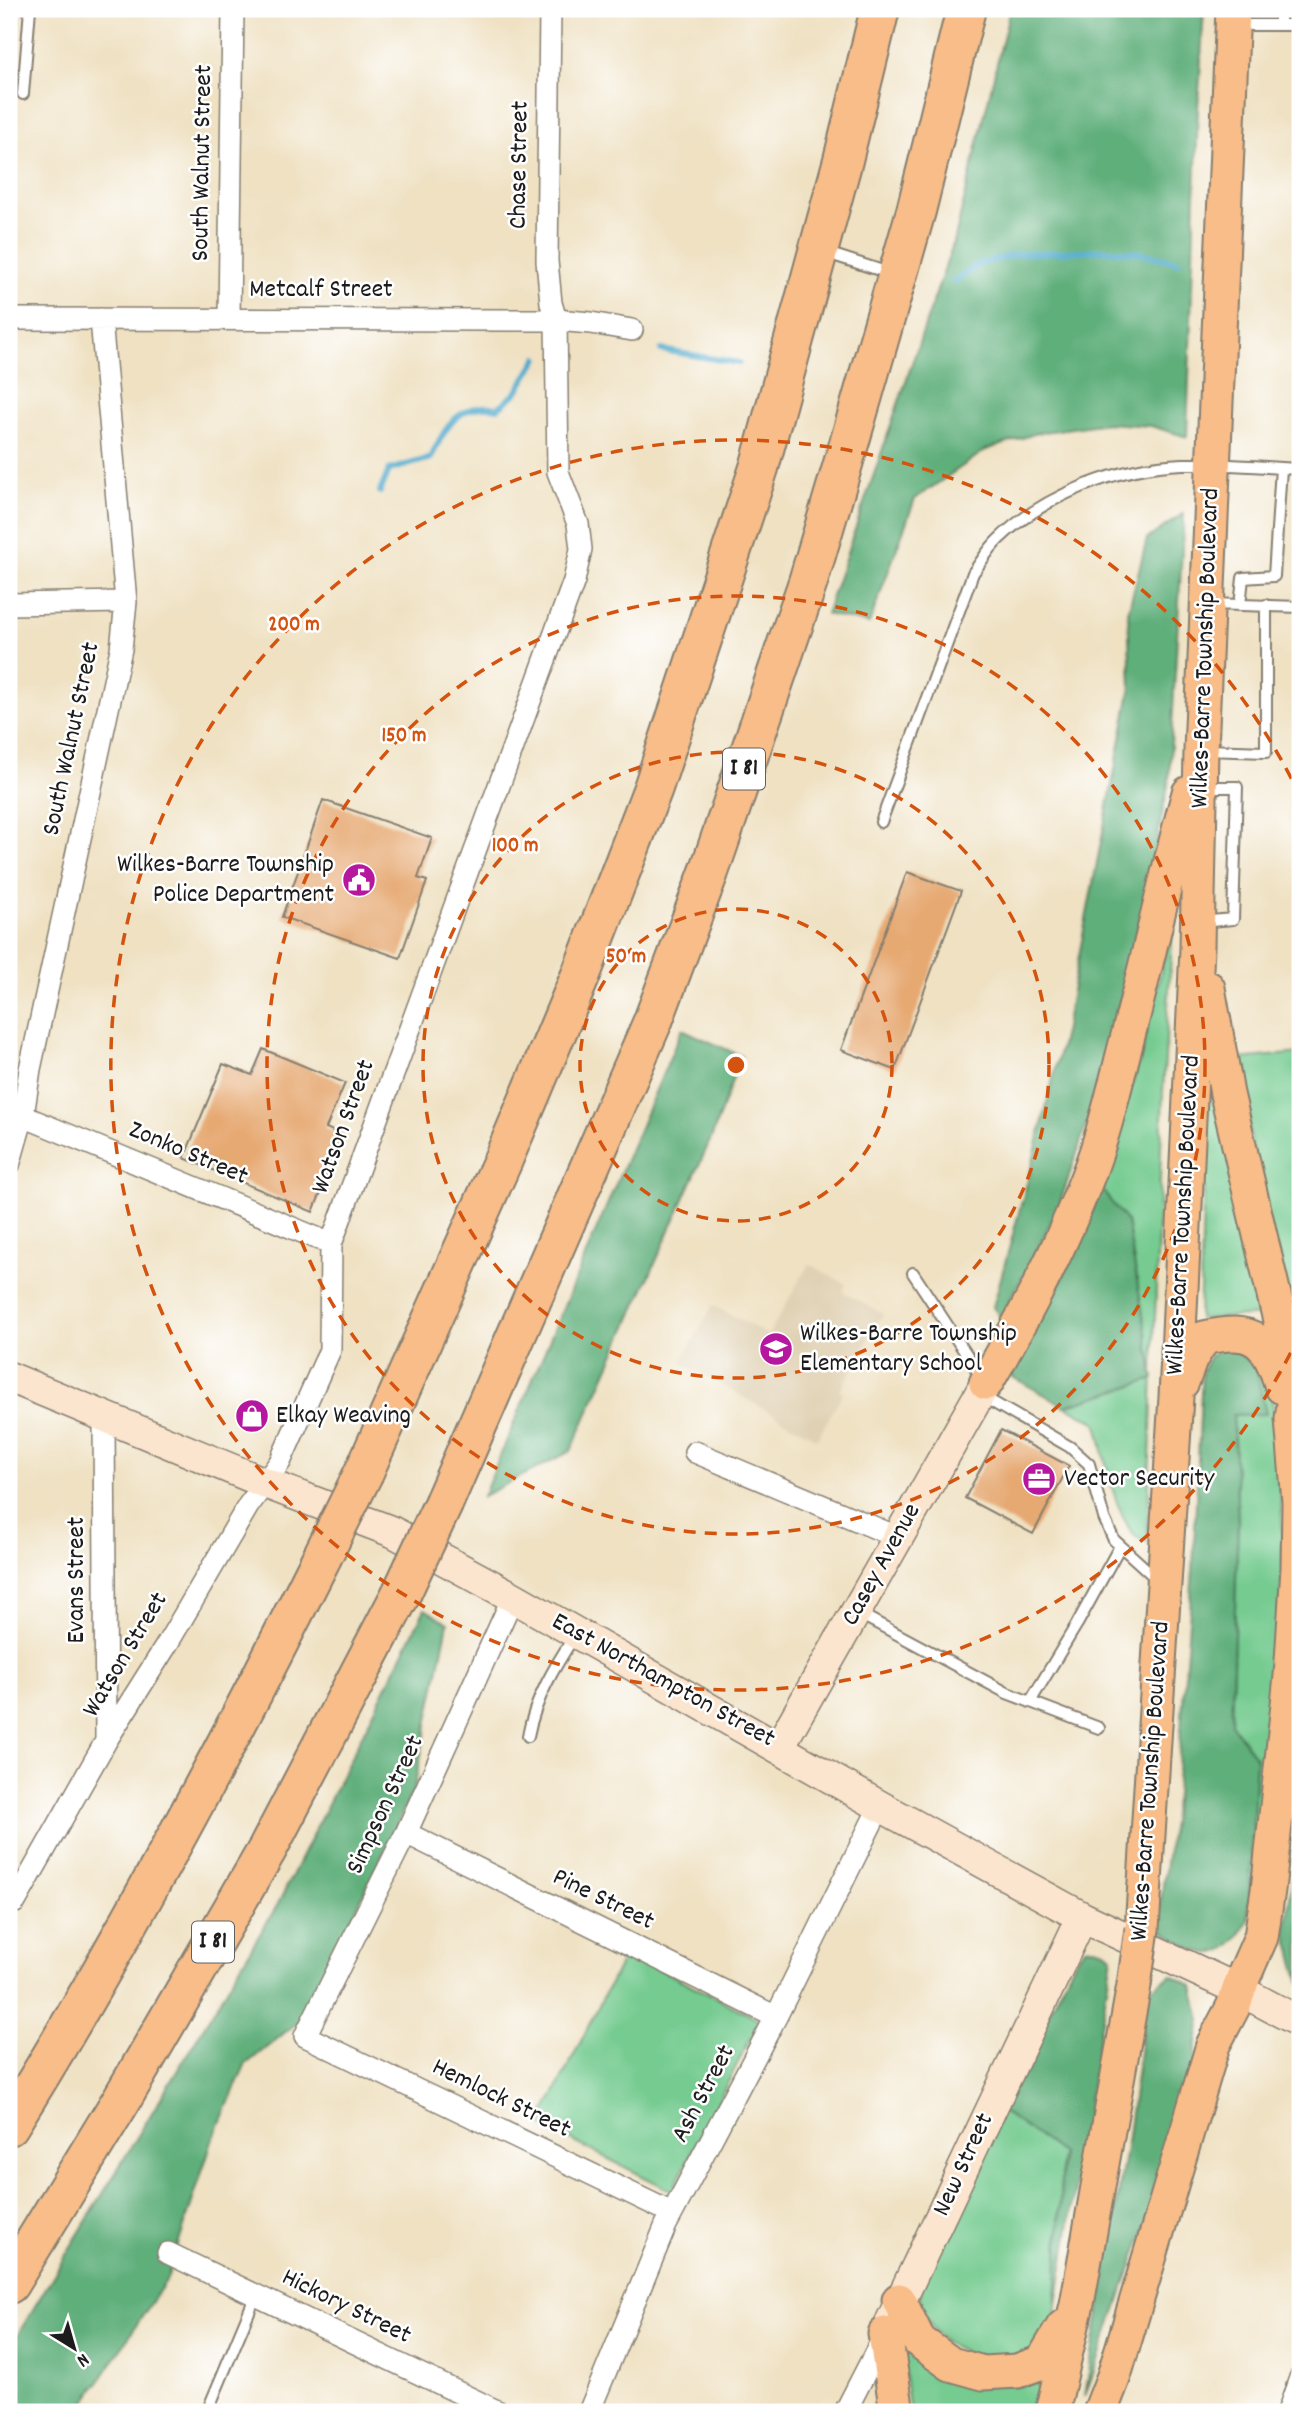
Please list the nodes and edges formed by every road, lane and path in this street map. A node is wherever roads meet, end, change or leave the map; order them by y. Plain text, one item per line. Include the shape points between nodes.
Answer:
1 (30, 9) edge
2 (233, 9) edge
3 (880, 9) edge
4 (966, 9) edge
5 (1280, 9) edge
6 (550, 10) edge
7 (1233, 17) edge
8 (1280, 25) junction
9 (1300, 25) edge
10 (23, 94) dead end
11 (818, 250) junction
12 (898, 276) junction
13 (229, 318) junction
14 (9, 319) edge
15 (101, 319) junction
16 (556, 320) junction
17 (632, 330) dead end
18 (1213, 465) junction
19 (1282, 468) junction
20 (1300, 469) edge
21 (126, 602) junction
22 (9, 604) edge
23 (1207, 604) junction
24 (1240, 605) junction
25 (1266, 605) junction
26 (1300, 607) edge
27 (1201, 750) junction
28 (1195, 787) junction
29 (881, 822) dead end
30 (1197, 935) junction
31 (23, 1116) junction
32 (9, 1165) edge
33 (331, 1244) junction
34 (913, 1273) dead end
35 (9, 1377) edge
36 (982, 1389) junction
37 (1176, 1397) junction
38 (104, 1417) junction
39 (1292, 1419) junction
40 (695, 1452) dead end
41 (265, 1483) junction
42 (897, 1537) junction
43 (1120, 1546) junction
44 (1164, 1585) junction
45 (513, 1597) junction
46 (855, 1612) junction
47 (576, 1632) junction
48 (1030, 1702) junction
49 (1099, 1728) dead end
50 (528, 1736) dead end
51 (106, 1741) junction
52 (779, 1747) junction
53 (880, 1806) junction
54 (405, 1833) junction
55 (12, 1900) edge
56 (1082, 1917) junction
57 (1239, 1990) junction
58 (776, 2017) junction
59 (1300, 2022) edge
60 (305, 2036) joint
61 (9, 2126) edge
62 (672, 2213) junction
63 (168, 2253) dead end
64 (9, 2284) edge
65 (256, 2295) junction
66 (900, 2300) junction
67 (1077, 2304) junction
68 (886, 2334) junction
69 (1300, 2378) edge
70 (206, 2412) edge
71 (499, 2412) edge
72 (589, 2412) edge
73 (845, 2412) edge
74 (897, 2412) edge
75 (1052, 2412) edge
76 (1100, 2412) edge
77 (1288, 2412) edge

1 - 10 lane
2 - 13 street, South Walnut Street
3 - 11 highway
4 - 12 highway, I 81
5 - 8 lane
6 - 16 street, Chase Street via 547,261
7 - 8 lane
7 - 18 main road, Wilkes-Barre Township Boulevard
8 - 9 lane
11 - 12 lane
11 - 61 highway, bridge via 759,468 653,788 503,1160 364,1472 245,1711 73,2021
12 - 64 highway, I 81, bridge via 808,582 709,872 653,1021 444,1503 268,1848
13 - 15 street, Metcalf Street
13 - 16 street, Metcalf Street
14 - 15 street, Metcalf Street
15 - 21 street, South Walnut Street
16 - 17 street, Metcalf Street
16 - 33 street, Watson Street via 558,472 578,524 581,549 574,581
18 - 19 lane
18 - 23 main road, Wilkes-Barre Township Boulevard
18 - 29 lane via 1144,469 1065,494 1029,514 998,540 973,573
19 - 20 lane
19 - 24 lane via 1274,576 1243,578
21 - 22 street
21 - 31 street, South Walnut Street via 121,649
23 - 24 lane
23 - 27 main road, Wilkes-Barre Township Boulevard
24 - 25 lane
25 - 26 lane
25 - 27 lane via 1266,752
27 - 28 main road, Wilkes-Barre Township Boulevard
28 - 30 main road, Wilkes-Barre Township Boulevard
28 - 36 main road via 1172,852 1111,1104 1087,1177 1032,1302
30 - 37 main road, Wilkes-Barre Township Boulevard
30 - 39 main road via 1227,1094 1296,1389
31 - 32 street, South Walnut Street
31 - 33 street, Zonko Street
33 - 41 street, Watson Street via 330,1350 280,1462
34 - 36 lane
35 - 38 main road, East Northampton Street
36 - 42 main road, Casey Avenue
36 - 43 lane via 1089,1464 1104,1518
37 - 39 main road via 1204,1338 1228,1332 1251,1335 1274,1361
37 - 44 main road, Wilkes-Barre Township Boulevard
38 - 41 main road, East Northampton Street
38 - 51 street, Evans Street
39 - 57 main road via 1299,1502 1291,1676 1261,1937
40 - 42 street
41 - 45 main road, East Northampton Street via 393,1532
41 - 51 street, Watson Street
42 - 46 main road, Casey Avenue
43 - 44 lane
43 - 48 lane
44 - 67 main road, Wilkes-Barre Township Boulevard, bridge via 1142,1929
45 - 47 main road, East Northampton Street
45 - 54 street, Simpson Street
46 - 48 lane
46 - 52 main road, Casey Avenue
47 - 50 lane via 552,1670
47 - 52 main road, East Northampton Street
48 - 49 lane
51 - 55 street, Watson Street
52 - 53 main road, East Northampton Street
53 - 56 main road, East Northampton Street
53 - 58 street, Ash Street
54 - 58 street, Pine Street
54 - 60 street, Simpson Street
56 - 57 main road, East Northampton Street
56 - 66 main road, New Street
57 - 59 main road, East Northampton Street
57 - 76 main road via 1213,2045
58 - 62 street, Ash Street
60 - 62 street, Hemlock Street
62 - 72 street, Ash Street
63 - 65 street, Hickory Street
65 - 70 lane
65 - 71 street, Hickory Street
66 - 67 main road via 919,2340 951,2364 983,2373 1017,2371 1042,2362
66 - 68 main road, New Street
67 - 75 main road, Wilkes-Barre Township Boulevard
68 - 73 street, New Street
68 - 74 main road
69 - 77 street

